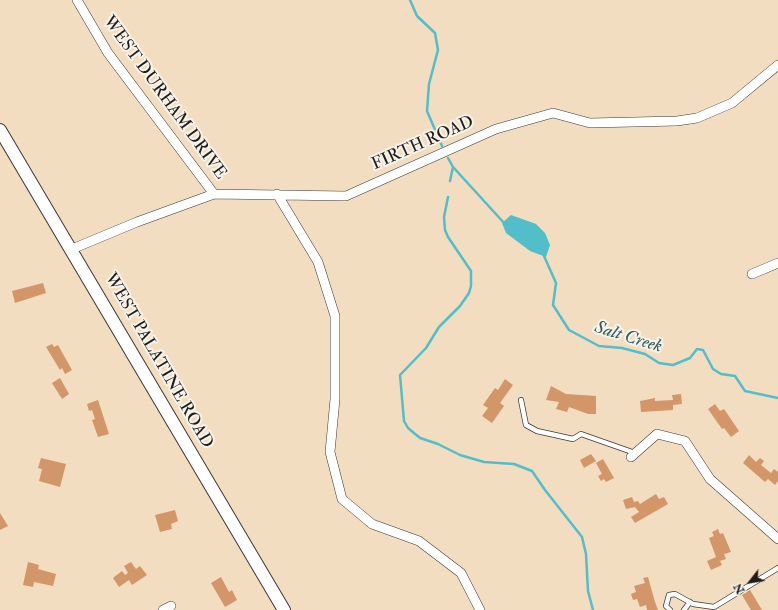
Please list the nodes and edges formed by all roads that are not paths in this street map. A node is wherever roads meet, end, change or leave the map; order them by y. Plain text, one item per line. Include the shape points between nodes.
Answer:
1 (77, 0) edge
2 (778, 65) edge
3 (0, 130) edge
4 (214, 194) junction
5 (277, 194) junction
6 (72, 249) junction
7 (778, 263) edge
8 (752, 274) dead end
9 (521, 400) dead end
10 (633, 455) joint
11 (778, 539) edge
12 (778, 568) edge
13 (690, 602) junction
14 (284, 610) edge
15 (480, 610) edge
16 (670, 610) edge
17 (684, 610) edge

1 - 4 street, WEST DURHAM DRIVE via 108,53
2 - 5 street, FIRTH ROAD via 732,103 697,118 677,121 590,123 553,113 496,129 346,196
3 - 6 main road, WEST PALATINE ROAD
4 - 5 street, FIRTH ROAD
4 - 6 street, FIRTH ROAD
5 - 15 street via 318,262 335,316 335,399 330,452 342,499 372,524 419,541 461,573
6 - 14 main road, WEST PALATINE ROAD
7 - 8 street
9 - 10 lane via 526,425 537,431 573,440 581,434
10 - 11 street via 657,434 685,441 710,479
12 - 13 lane via 714,607
13 - 16 lane via 675,594 669,595 666,606
13 - 17 lane

